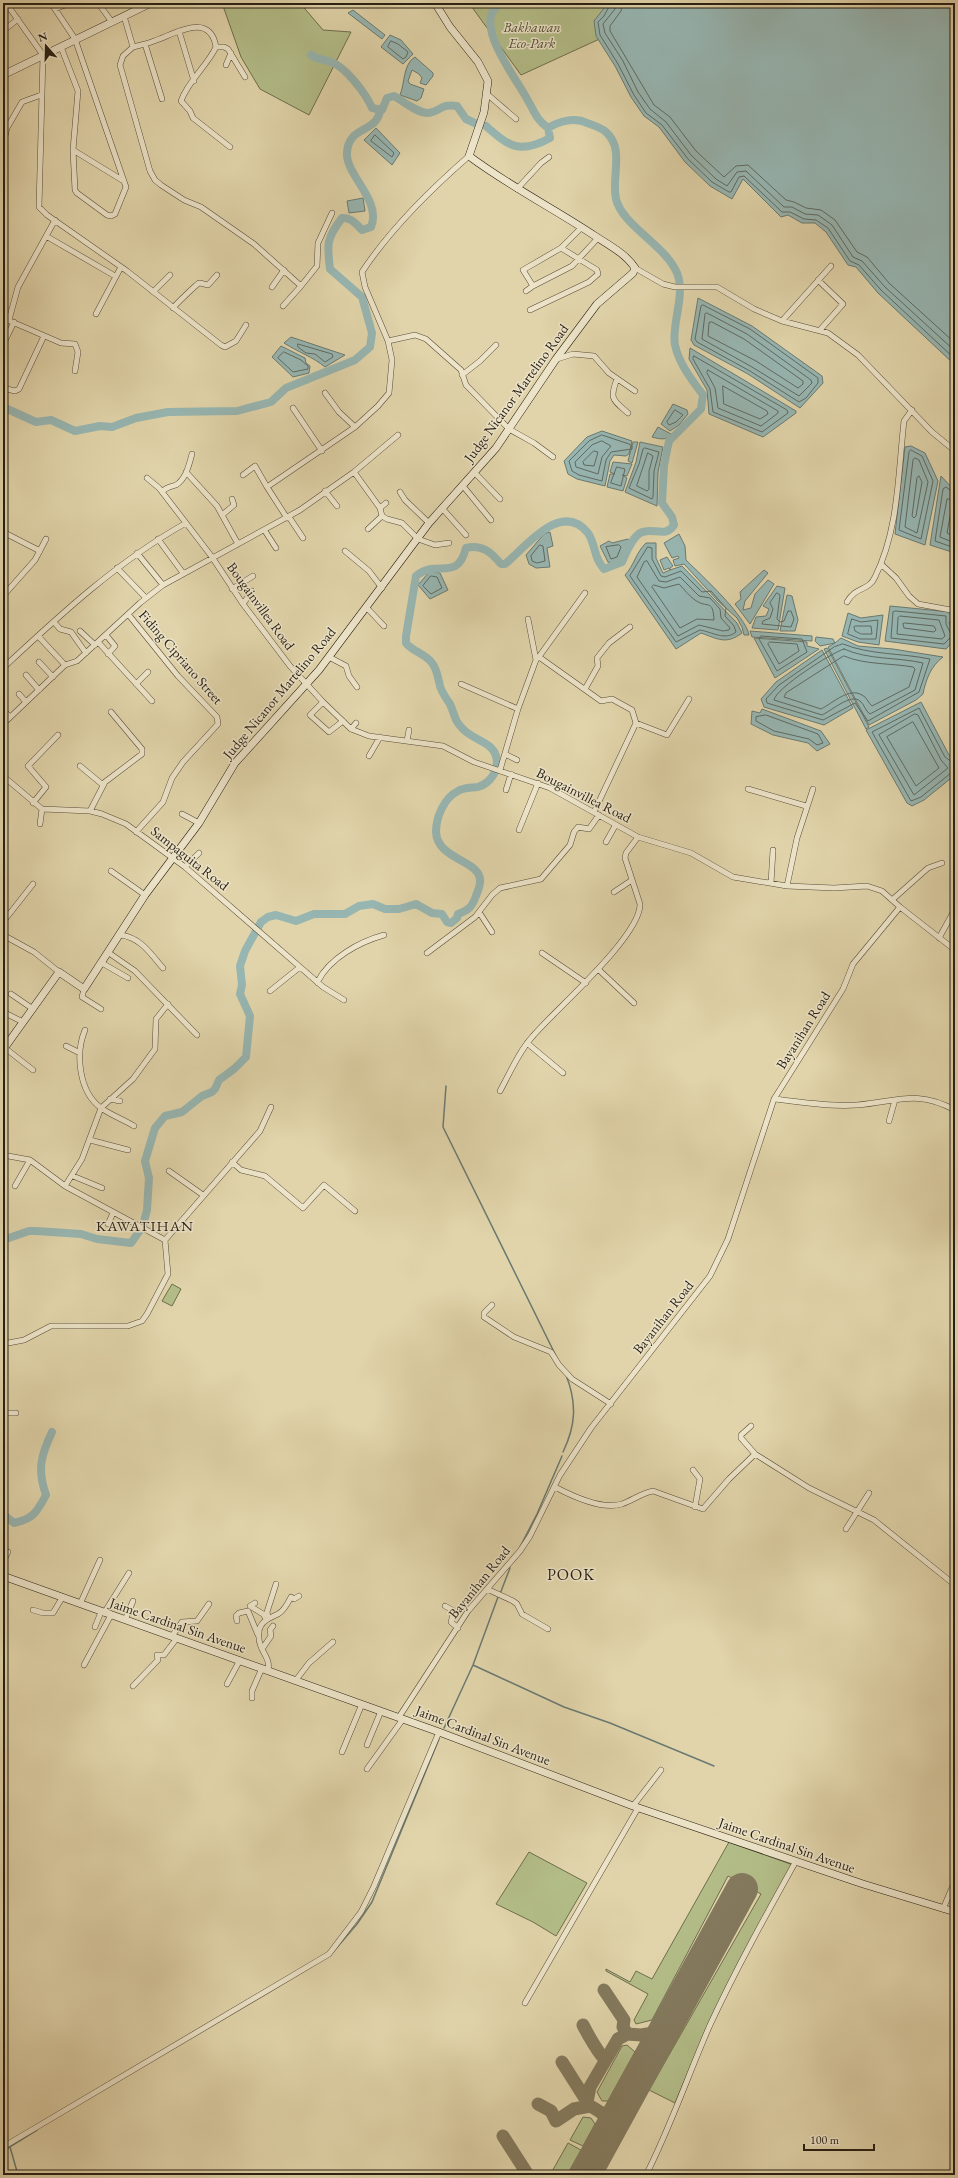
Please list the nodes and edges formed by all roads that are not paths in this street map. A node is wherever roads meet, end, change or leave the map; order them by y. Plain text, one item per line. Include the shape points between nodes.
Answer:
1 (6, 3) edge
2 (51, 3) edge
3 (70, 3) edge
4 (98, 3) edge
5 (151, 3) edge
6 (435, 3) edge
7 (55, 9) junction
8 (124, 16) junction
9 (18, 19) junction
10 (112, 22) junction
11 (3, 31) edge
12 (179, 31) junction
13 (76, 39) junction
14 (145, 44) junction
15 (61, 47) junction
16 (133, 47) junction
17 (216, 47) junction
18 (231, 53) junction
19 (43, 55) junction
20 (226, 65) dead end
21 (3, 66) edge
22 (5, 74) edge
23 (245, 77) dead end
24 (194, 81) junction
25 (487, 94) junction
26 (41, 95) junction
27 (162, 99) dead end
28 (516, 119) dead end
29 (3, 144) edge
30 (230, 147) dead end
31 (73, 150) junction
32 (469, 156) junction
33 (549, 157) dead end
34 (122, 180) junction
35 (517, 189) junction
36 (332, 213) dead end
37 (55, 220) junction
38 (582, 227) junction
39 (46, 236) junction
40 (598, 238) junction
41 (561, 248) junction
42 (580, 259) junction
43 (831, 266) dead end
44 (121, 267) junction
45 (284, 270) junction
46 (634, 270) junction
47 (170, 275) dead end
48 (217, 275) dead end
49 (115, 276) junction
50 (818, 280) junction
51 (301, 286) junction
52 (532, 286) junction
53 (272, 287) dead end
54 (526, 291) dead end
55 (153, 292) junction
56 (283, 306) dead end
57 (173, 308) junction
58 (530, 310) dead end
59 (96, 314) dead end
60 (3, 318) edge
61 (11, 321) junction
62 (782, 321) junction
63 (246, 325) dead end
64 (820, 330) junction
65 (44, 336) junction
66 (388, 341) junction
67 (3, 345) edge
68 (496, 345) dead end
69 (556, 359) junction
70 (74, 371) dead end
71 (462, 375) junction
72 (617, 380) junction
73 (3, 388) edge
74 (635, 391) dead end
75 (324, 393) dead end
76 (293, 408) dead end
77 (912, 410) junction
78 (628, 413) dead end
79 (355, 427) junction
80 (508, 429) junction
81 (398, 435) dead end
82 (322, 451) junction
83 (955, 451) edge
84 (192, 454) dead end
85 (553, 457) dead end
86 (186, 472) junction
87 (354, 472) junction
88 (475, 473) junction
89 (243, 475) dead end
90 (146, 478) dead end
91 (463, 486) junction
92 (267, 487) junction
93 (325, 491) junction
94 (162, 492) junction
95 (400, 492) dead end
96 (232, 498) dead end
97 (500, 499) dead end
98 (386, 503) dead end
99 (337, 506) dead end
100 (380, 508) junction
101 (442, 508) junction
102 (222, 515) junction
103 (382, 516) junction
104 (288, 517) junction
105 (491, 520) dead end
106 (186, 523) junction
107 (429, 523) junction
108 (368, 529) dead end
109 (265, 531) junction
110 (3, 532) edge
111 (466, 535) dead end
112 (303, 538) dead end
113 (46, 539) dead end
114 (158, 539) junction
115 (418, 539) junction
116 (449, 543) dead end
117 (238, 544) junction
118 (276, 548) dead end
119 (40, 551) junction
120 (345, 551) dead end
121 (137, 553) junction
122 (212, 557) junction
123 (881, 564) junction
124 (117, 568) junction
125 (183, 573) junction
126 (253, 576) dead end
127 (163, 585) junction
128 (382, 588) junction
129 (232, 589) junction
130 (252, 591) dead end
131 (585, 593) dead end
132 (3, 596) edge
133 (146, 598) junction
134 (847, 602) dead end
135 (242, 604) junction
136 (367, 608) junction
137 (128, 614) junction
138 (955, 617) edge
139 (528, 619) dead end
140 (54, 622) junction
141 (384, 626) dead end
142 (630, 627) dead end
143 (80, 631) dead end
144 (106, 635) junction
145 (38, 636) junction
146 (96, 644) junction
147 (86, 653) junction
148 (108, 654) junction
149 (329, 657) junction
150 (537, 658) junction
151 (39, 662) dead end
152 (65, 665) junction
153 (3, 668) edge
154 (148, 672) dead end
155 (26, 675) dead end
156 (52, 677) junction
157 (136, 684) junction
158 (461, 684) dead end
159 (306, 685) junction
160 (357, 687) dead end
161 (585, 689) junction
162 (39, 690) junction
163 (19, 694) dead end
164 (689, 699) dead end
165 (152, 701) dead end
166 (26, 702) junction
167 (323, 702) junction
168 (518, 709) junction
169 (3, 710) edge
170 (111, 712) dead end
171 (10, 717) junction
172 (343, 721) junction
173 (356, 723) dead end
174 (636, 723) junction
175 (3, 724) edge
176 (351, 729) junction
177 (410, 730) dead end
178 (58, 735) dead end
179 (380, 737) junction
180 (407, 741) junction
181 (505, 754) junction
182 (369, 756) dead end
183 (518, 760) dead end
184 (80, 766) dead end
185 (499, 770) junction
186 (511, 774) junction
187 (3, 776) edge
188 (538, 783) junction
189 (103, 785) junction
190 (748, 789) dead end
191 (813, 789) dead end
192 (506, 790) dead end
193 (33, 803) junction
194 (806, 806) junction
195 (42, 809) junction
196 (90, 811) junction
197 (597, 813) junction
198 (182, 814) dead end
199 (199, 823) junction
200 (40, 824) dead end
201 (615, 826) junction
202 (519, 830) dead end
203 (136, 832) junction
204 (638, 837) junction
205 (606, 842) dead end
206 (773, 850) dead end
207 (199, 852) dead end
208 (172, 857) junction
209 (942, 863) dead end
210 (186, 867) junction
211 (111, 871) dead end
212 (632, 880) junction
213 (771, 883) junction
214 (33, 884) dead end
215 (787, 886) junction
216 (614, 892) dead end
217 (145, 895) junction
218 (892, 900) junction
219 (900, 907) junction
220 (955, 908) edge
221 (479, 912) junction
222 (3, 922) edge
223 (492, 932) dead end
224 (120, 934) junction
225 (3, 935) edge
226 (384, 935) dead end
227 (939, 938) junction
228 (955, 950) edge
229 (109, 953) junction
230 (427, 953) dead end
231 (542, 953) dead end
232 (102, 963) junction
233 (300, 967) junction
234 (163, 968) dead end
235 (598, 969) junction
236 (59, 972) junction
237 (128, 978) dead end
238 (318, 983) junction
239 (586, 983) junction
240 (84, 989) junction
241 (270, 991) dead end
242 (11, 994) dead end
243 (344, 1000) dead end
244 (634, 1003) dead end
245 (168, 1004) junction
246 (33, 1009) junction
247 (101, 1009) dead end
248 (3, 1012) edge
249 (23, 1022) junction
250 (85, 1030) dead end
251 (197, 1035) dead end
252 (528, 1043) junction
253 (66, 1046) dead end
254 (4, 1049) edge
255 (80, 1053) junction
256 (33, 1070) dead end
257 (563, 1073) dead end
258 (500, 1091) dead end
259 (110, 1099) junction
260 (774, 1099) junction
261 (895, 1100) junction
262 (120, 1101) dead end
263 (271, 1107) dead end
264 (101, 1108) junction
265 (955, 1110) edge
266 (889, 1121) dead end
267 (134, 1126) dead end
268 (90, 1140) junction
269 (128, 1150) dead end
270 (3, 1155) edge
271 (30, 1160) junction
272 (232, 1162) junction
273 (169, 1171) dead end
274 (73, 1176) junction
275 (16, 1186) dead end
276 (65, 1186) junction
277 (102, 1188) dead end
278 (203, 1196) junction
279 (355, 1211) dead end
280 (113, 1213) junction
281 (108, 1224) dead end
282 (165, 1240) junction
283 (492, 1305) dead end
284 (3, 1344) edge
285 (611, 1404) junction
286 (3, 1413) edge
287 (16, 1413) dead end
288 (751, 1426) dead end
289 (755, 1454) junction
290 (693, 1470) dead end
291 (555, 1487) junction
292 (869, 1493) dead end
293 (695, 1507) junction
294 (859, 1512) junction
295 (846, 1529) dead end
296 (8, 1552) dead end
297 (100, 1560) dead end
298 (3, 1562) edge
299 (129, 1573) dead end
300 (3, 1576) edge
301 (276, 1584) dead end
302 (955, 1585) edge
303 (487, 1589) junction
304 (299, 1596) dead end
305 (62, 1598) junction
306 (133, 1601) dead end
307 (255, 1603) dead end
308 (80, 1604) junction
309 (209, 1604) dead end
310 (445, 1606) dead end
311 (33, 1610) dead end
312 (105, 1613) junction
313 (267, 1618) junction
314 (125, 1620) junction
315 (237, 1621) dead end
316 (94, 1626) dead end
317 (273, 1626) dead end
318 (458, 1628) junction
319 (548, 1629) dead end
320 (259, 1635) junction
321 (175, 1637) junction
322 (333, 1642) dead end
323 (262, 1649) junction
324 (240, 1660) junction
325 (84, 1665) dead end
326 (265, 1669) junction
327 (296, 1680) junction
328 (227, 1684) dead end
329 (133, 1686) dead end
330 (252, 1698) dead end
331 (362, 1704) junction
332 (381, 1711) junction
333 (401, 1718) junction
334 (439, 1732) junction
335 (366, 1744) dead end
336 (342, 1752) dead end
337 (367, 1768) dead end
338 (661, 1770) dead end
339 (636, 1807) junction
340 (796, 1861) junction
341 (955, 1881) edge
342 (943, 1909) junction
343 (955, 1912) edge
344 (525, 2003) dead end
345 (3, 2146) edge
346 (646, 2175) edge

1 - 9 street
2 - 7 street
3 - 7 street
4 - 10 street
5 - 8 street
6 - 25 street via 482,68 488,81
7 - 13 street
8 - 10 street
8 - 16 street
9 - 11 street
9 - 19 street
10 - 13 street
12 - 14 street
12 - 17 street via 195,27 208,31 213,34
12 - 24 street
13 - 15 street
13 - 34 street
14 - 16 street
14 - 27 street
15 - 19 street
15 - 31 street via 78,91
16 - 45 street via 123,56 120,65 150,171 155,180 254,244
17 - 18 street via 224,47
17 - 24 street
18 - 20 street
18 - 23 street
19 - 22 street
19 - 26 street
21 - 22 street
24 - 30 street via 181,101 193,118
25 - 28 street
25 - 32 street via 484,112
26 - 29 street via 22,102 7,128
26 - 37 street via 39,206
31 - 34 street
31 - 34 street via 76,193 107,215 115,214 125,191 126,187
32 - 35 street
32 - 66 street via 418,204 379,248 362,272 365,287
33 - 35 street
35 - 38 street
36 - 51 street via 318,243 317,266
37 - 39 street
37 - 44 street
38 - 40 street
38 - 41 street
39 - 49 street
39 - 61 street via 18,287
40 - 42 street
40 - 46 street via 630,260
41 - 42 street
41 - 52 street via 523,270
42 - 52 street via 572,266
42 - 58 street via 597,270 596,276 589,282
43 - 50 street
44 - 49 street
44 - 55 street
45 - 51 street
45 - 53 street
46 - 62 street via 675,287 717,287 754,309
46 - 69 street, Judge Nicanor Martelino Road via 597,304
47 - 55 street
48 - 57 street via 208,285 196,285
49 - 59 street
50 - 62 street
50 - 64 street via 843,304
51 - 56 street
52 - 54 street
55 - 57 street
57 - 63 street via 225,347 236,341
60 - 61 street
61 - 65 street
61 - 67 street
62 - 64 street
64 - 77 street via 848,347
65 - 70 street via 61,343 75,344 78,352
65 - 73 street via 19,389 16,391
66 - 71 street via 409,335 421,336 461,370
66 - 79 street via 392,360 389,392
68 - 71 street
69 - 72 street via 574,354 594,356
69 - 80 street, Judge Nicanor Martelino Road
71 - 80 street via 466,385
72 - 74 street
72 - 78 street via 612,398
75 - 79 street
76 - 82 street
77 - 83 street via 932,432
77 - 123 street via 904,421 893,523
79 - 82 street
80 - 85 street
80 - 88 street, Judge Nicanor Martelino Road
81 - 87 street
82 - 92 street
84 - 86 street
86 - 94 street via 177,484
86 - 102 street
87 - 93 street
87 - 100 street
88 - 91 street, Judge Nicanor Martelino Road
88 - 97 street
89 - 92 street via 255,466
90 - 94 street, Bougainvillea Road
91 - 101 street, Judge Nicanor Martelino Road
91 - 105 street
92 - 104 street
93 - 99 street
93 - 104 street
94 - 106 street, Bougainvillea Road
95 - 107 street
96 - 102 street via 234,505
98 - 100 street
100 - 103 street
101 - 107 street, Judge Nicanor Martelino Road
101 - 111 street
102 - 117 street
103 - 108 street
103 - 115 street via 402,523
104 - 109 street
104 - 112 street
106 - 114 street
106 - 122 street, Bougainvillea Road
107 - 115 street, Judge Nicanor Martelino Road
109 - 117 street
109 - 118 street
110 - 119 street
113 - 119 street
114 - 121 street
114 - 125 street
115 - 116 street via 435,545
115 - 128 street, Judge Nicanor Martelino Road
117 - 122 street
119 - 132 street
120 - 128 street via 369,571
121 - 124 street
121 - 127 street
122 - 125 street
122 - 129 street, Bougainvillea Road
123 - 134 street via 875,578 867,587 852,593
123 - 138 street via 918,604 951,610
124 - 133 street
124 - 140 street
125 - 127 street
126 - 129 street
127 - 133 street
128 - 136 street, Judge Nicanor Martelino Road
129 - 135 street, Bougainvillea Road
130 - 135 street
131 - 150 street
133 - 137 street
135 - 159 street, Bougainvillea Road
136 - 141 street
136 - 149 street, Judge Nicanor Martelino Road
137 - 144 street
137 - 203 street, Fiding Cipriano Street via 178,676 217,717 218,724 183,762 172,778 163,802
139 - 150 street
140 - 145 street
140 - 147 street via 60,629 71,632
142 - 161 street via 609,643 597,658 598,666
143 - 146 street
144 - 146 street
144 - 148 street via 115,646
145 - 152 street
145 - 153 street
146 - 147 street
146 - 148 street
147 - 152 street via 77,661
148 - 157 street
149 - 159 street, Judge Nicanor Martelino Road
149 - 160 street via 346,666
150 - 161 street
150 - 168 street
151 - 156 street
152 - 156 street
154 - 157 street
155 - 162 street
156 - 162 street
157 - 165 street
158 - 168 street
159 - 167 street, Bougainvillea Road
159 - 199 street, Judge Nicanor Martelino Road via 235,763
161 - 174 street via 603,702 612,699 632,710
162 - 166 street
163 - 166 street
164 - 174 street via 666,736
166 - 171 street
167 - 172 street, Bougainvillea Road
167 - 172 street via 310,715 312,718 329,732
168 - 181 street
169 - 171 street
170 - 189 street via 142,749 142,754 111,776
171 - 175 street
172 - 176 street, Bougainvillea Road
173 - 176 street
174 - 197 street
176 - 179 street, Bougainvillea Road via 360,734
177 - 180 street
178 - 193 street via 28,766 46,787
179 - 180 street, Bougainvillea Road
179 - 182 street
180 - 185 street, Bougainvillea Road via 442,746 474,762
181 - 183 street
181 - 185 street
184 - 189 street
185 - 186 street, Bougainvillea Road
186 - 188 street, Bougainvillea Road
186 - 192 street
187 - 193 street
188 - 197 street, Bougainvillea Road
188 - 202 street
189 - 196 street
190 - 194 street
191 - 194 street
193 - 195 street
194 - 215 street
195 - 196 street, Sampaguita Road
195 - 200 street
196 - 203 street, Sampaguita Road via 115,818
197 - 201 street, Bougainvillea Road
197 - 221 street via 589,829 576,829 570,845 541,879 500,888
198 - 199 street
199 - 208 street, Judge Nicanor Martelino Road
201 - 204 street, Bougainvillea Road
201 - 205 street
203 - 208 street, Sampaguita Road
204 - 212 street via 625,858
204 - 213 street, Bougainvillea Road via 692,853 733,877
206 - 213 street
207 - 210 street
208 - 210 street, Sampaguita Road
208 - 217 street, Judge Nicanor Martelino Road
209 - 218 street via 928,868
210 - 233 street, Sampaguita Road
211 - 217 street
212 - 216 street
212 - 235 street via 640,911 634,924
213 - 215 street, Bougainvillea Road
214 - 222 street
215 - 218 street, Bougainvillea Road via 866,886 882,891
217 - 224 street, Judge Nicanor Martelino Road
218 - 219 street, Bougainvillea Road
219 - 227 street, Bougainvillea Road
219 - 260 street, Bayanihan Road via 853,964 843,989
220 - 227 street
221 - 223 street
221 - 230 street via 457,932
224 - 229 street, Judge Nicanor Martelino Road
224 - 234 street via 140,941
225 - 236 street via 34,952
226 - 238 street via 363,942 324,969
227 - 228 street, Bougainvillea Road
229 - 232 street, Judge Nicanor Martelino Road
229 - 245 street via 127,964
231 - 239 street
232 - 237 street
232 - 240 street, Judge Nicanor Martelino Road
233 - 238 street, Sampaguita Road
233 - 241 street
235 - 239 street
235 - 244 street
236 - 240 street
236 - 246 street
238 - 243 street, Sampaguita Road
239 - 252 street
240 - 247 street via 82,997
242 - 246 street
245 - 251 street
245 - 259 street via 156,1019 155,1049 139,1072
246 - 249 street
248 - 249 street
249 - 254 street
250 - 255 street via 80,1042
252 - 257 street
252 - 258 street
253 - 255 street
254 - 256 street
255 - 264 street via 85,1086 90,1098
259 - 262 street
259 - 264 street
260 - 261 street via 856,1105
260 - 285 street, Bayanihan Road via 728,1240 713,1270 692,1301
261 - 265 street via 926,1098
261 - 266 street
263 - 272 street via 260,1131
264 - 267 street
264 - 268 street
268 - 269 street
268 - 274 street
270 - 271 street
271 - 275 street
271 - 276 street
272 - 278 street
272 - 279 street via 241,1170 265,1176 303,1208 324,1185
273 - 278 street
274 - 276 street
274 - 277 street
276 - 280 street
278 - 282 street
280 - 281 street
280 - 282 street
282 - 284 street via 168,1274 142,1321 128,1326 55,1325 24,1340
283 - 285 street via 484,1313 484,1317 514,1337 551,1352 572,1379
285 - 291 street, Bayanihan Road via 570,1458
286 - 287 street
288 - 289 street via 741,1438
289 - 293 street via 703,1509
289 - 294 street via 809,1488
290 - 293 street via 700,1479
291 - 293 street via 572,1496 606,1505 623,1503 653,1491
291 - 303 street, Bayanihan Road via 530,1536
292 - 294 street
294 - 295 street
294 - 302 street via 881,1525
296 - 298 street
297 - 308 street
299 - 312 street
300 - 305 street, Jaime Cardinal Sin Avenue
301 - 313 street
303 - 318 street, Bayanihan Road via 468,1611
303 - 319 street via 517,1604 522,1614
304 - 313 street via 294,1599 291,1597 278,1614
305 - 308 street, Jaime Cardinal Sin Avenue
305 - 311 street via 53,1614
306 - 314 street
307 - 313 street via 250,1606
308 - 312 street, Jaime Cardinal Sin Avenue
309 - 321 street via 197,1621 182,1622
310 - 318 street via 454,1611 451,1622
312 - 314 street, Jaime Cardinal Sin Avenue
312 - 316 street
312 - 325 street
313 - 320 street
314 - 321 street, Jaime Cardinal Sin Avenue
315 - 320 street via 236,1616 239,1613 248,1611
317 - 323 street via 270,1630 271,1636
318 - 333 street, Bayanihan Road
320 - 323 street
321 - 324 street, Jaime Cardinal Sin Avenue
321 - 329 street via 164,1655 157,1655 158,1660
322 - 327 street via 309,1663
323 - 326 street via 269,1661
324 - 326 street, Jaime Cardinal Sin Avenue
324 - 328 street
326 - 327 street, Jaime Cardinal Sin Avenue
326 - 330 street via 252,1691
327 - 331 street, Jaime Cardinal Sin Avenue
331 - 332 street, Jaime Cardinal Sin Avenue
331 - 336 street
332 - 333 street, Jaime Cardinal Sin Avenue
332 - 335 street
333 - 334 street, Jaime Cardinal Sin Avenue
333 - 337 street, Bayanihan Road
334 - 339 street, Jaime Cardinal Sin Avenue
334 - 345 street via 374,1886 361,1912 329,1954
338 - 339 street
339 - 340 street, Jaime Cardinal Sin Avenue
339 - 344 street
340 - 342 street, Jaime Cardinal Sin Avenue
340 - 346 street via 753,1938 710,2025 665,2137
341 - 342 street
342 - 343 street, Jaime Cardinal Sin Avenue

